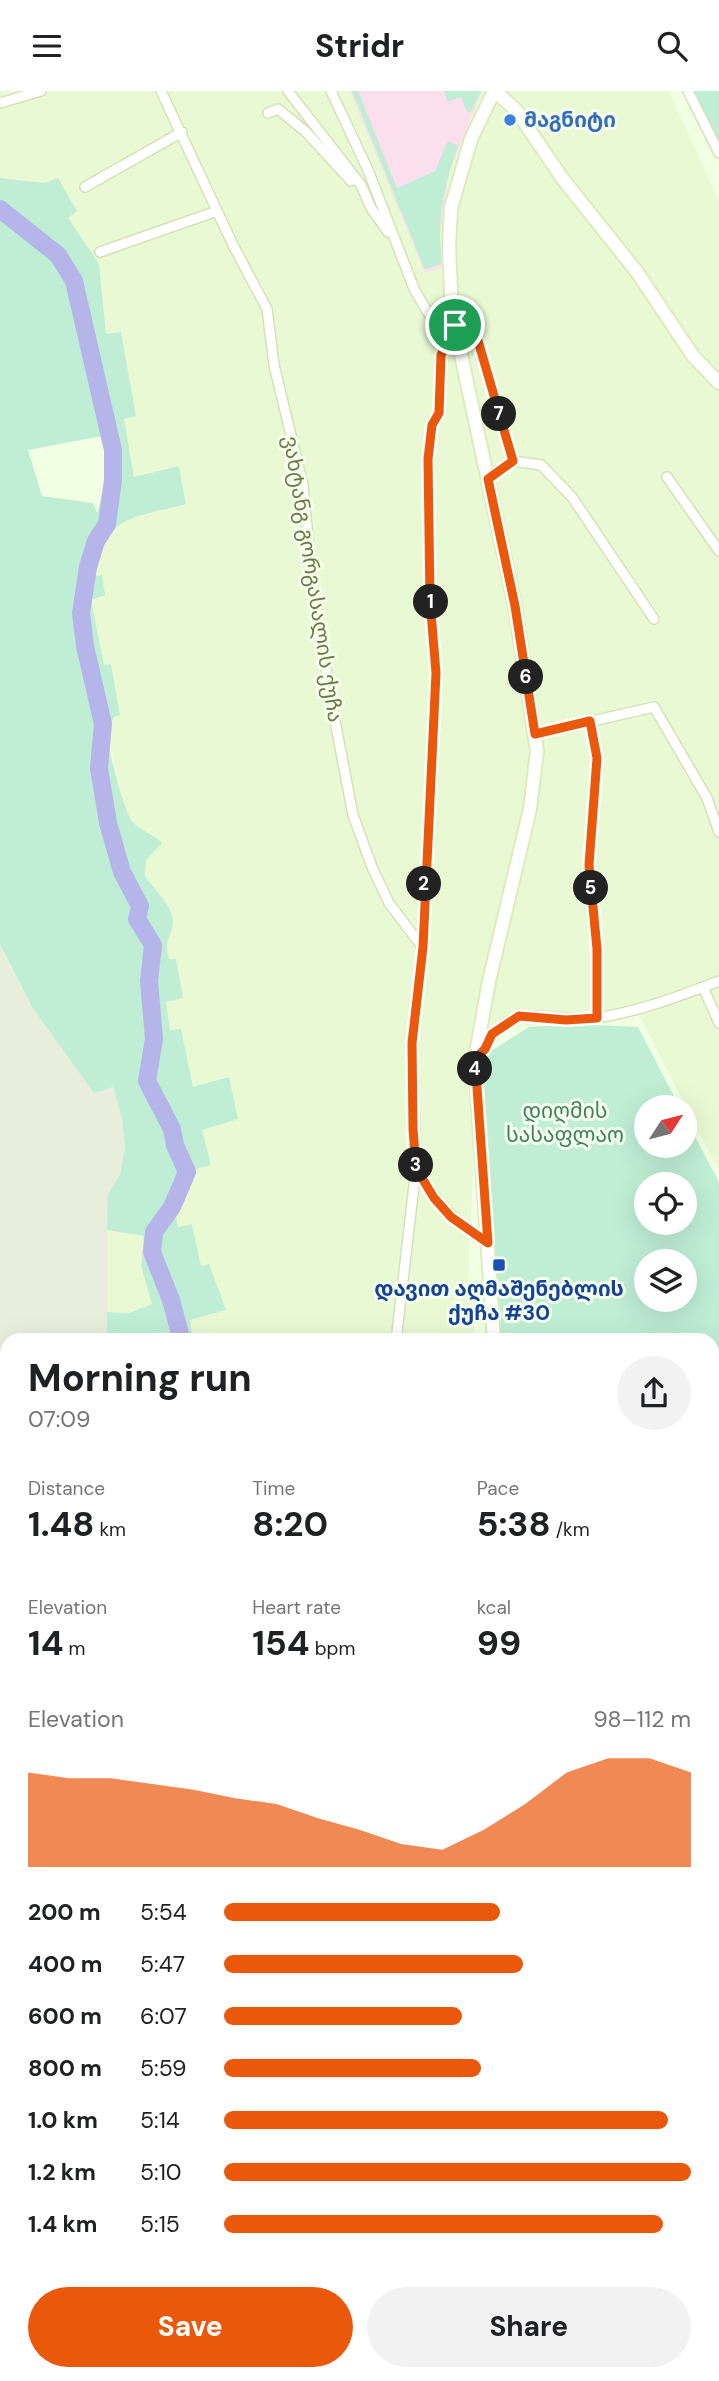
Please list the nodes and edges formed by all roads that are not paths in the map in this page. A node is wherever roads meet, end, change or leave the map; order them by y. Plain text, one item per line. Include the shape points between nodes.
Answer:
1 (41, 91) edge
2 (161, 91) edge
3 (288, 91) edge
4 (331, 91) edge
5 (494, 91) edge
6 (688, 91) edge
7 (0, 103) edge
8 (268, 113) dead end
9 (182, 132) junction
10 (719, 153) edge
11 (85, 187) dead end
12 (371, 208) junction
13 (217, 211) junction
14 (397, 243) junction
15 (100, 252) dead end
16 (455, 325) junction
17 (719, 383) edge
18 (513, 461) junction
19 (667, 477) dead end
20 (488, 479) junction
21 (719, 551) edge
22 (654, 619) dead end
23 (590, 721) junction
24 (535, 734) junction
25 (719, 832) edge
26 (423, 947) junction
27 (719, 981) edge
28 (703, 987) junction
29 (597, 1018) junction
30 (719, 1023) edge
31 (475, 1059) junction
32 (416, 1168) junction
33 (488, 1243) junction
34 (397, 1333) edge
35 (494, 1333) edge

1 - 7 street
2 - 9 street, ვახტანგ გორგასალის ქუჩა
3 - 12 street via 361,185
4 - 14 street
5 - 16 street via 471,139 450,208 449,288
5 - 17 street via 516,110 694,356
6 - 10 street
8 - 12 street via 278,109 304,131
9 - 11 street
9 - 13 street, ვახტანგ გორგასალის ქუჩა
12 - 14 street
13 - 15 street
13 - 26 street, ვახტანგ გორგასალის ქუჩა via 267,309 274,365 303,485 331,705 354,815 389,903
14 - 16 street via 415,292 438,329
16 - 18 street via 472,320
16 - 20 street
16 - 26 street via 441,355 439,413 432,425 428,459 436,673
18 - 20 street
18 - 22 street via 541,465 572,497
19 - 21 street
20 - 24 street via 515,606
23 - 24 street
23 - 25 street via 656,709 707,798
23 - 29 street via 597,758 589,865 597,949
24 - 31 street via 535,782
26 - 32 street via 412,1043
27 - 28 street
28 - 29 street
28 - 30 street
29 - 31 street via 519,1016 492,1034
31 - 33 street
32 - 33 street via 451,1217
32 - 34 street
33 - 35 street

